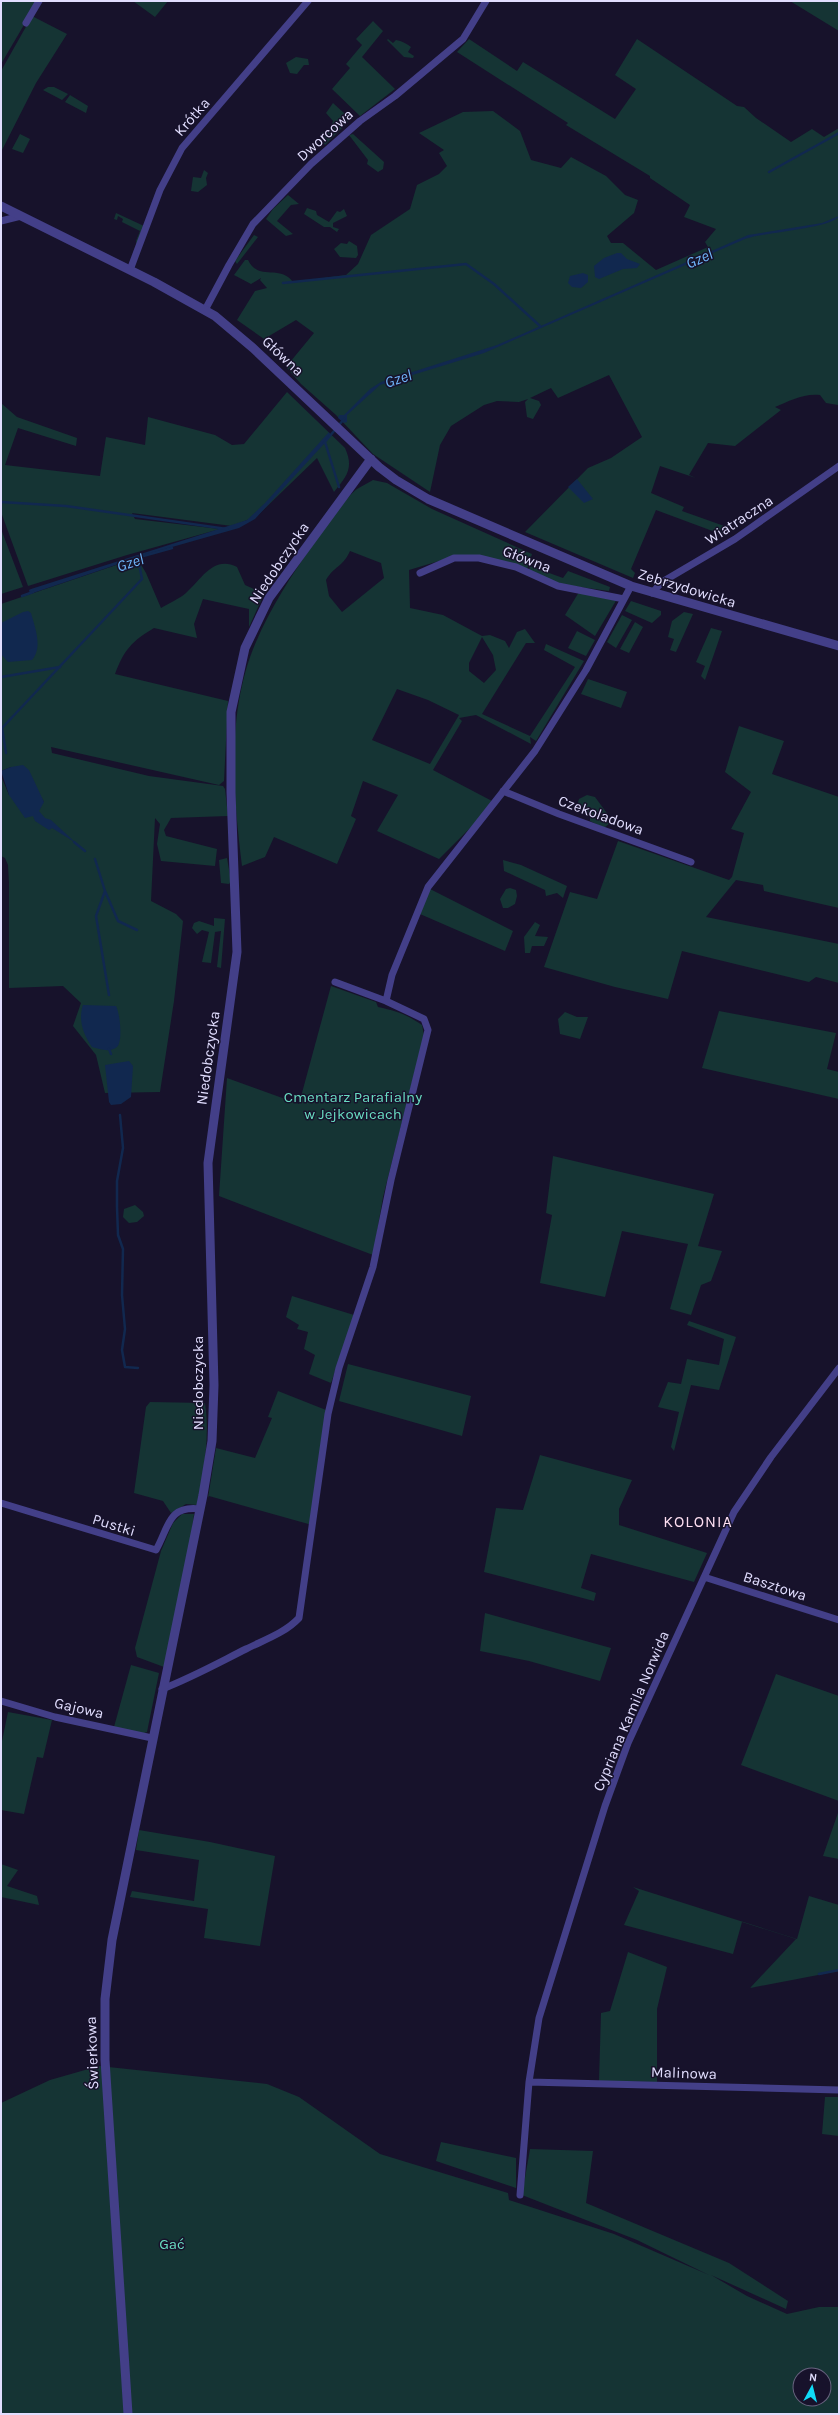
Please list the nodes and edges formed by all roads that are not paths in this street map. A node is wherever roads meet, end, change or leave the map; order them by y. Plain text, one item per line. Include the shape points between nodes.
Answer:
1 (39, 1) edge
2 (308, 1) edge
3 (486, 1) edge
4 (26, 23) dead end
5 (1, 206) edge
6 (21, 216) junction
7 (1, 221) edge
8 (130, 270) junction
9 (205, 310) junction
10 (371, 459) junction
11 (839, 466) edge
12 (531, 544) joint
13 (420, 573) dead end
14 (631, 586) junction
15 (652, 593) junction
16 (624, 599) junction
17 (839, 646) edge
18 (503, 792) junction
19 (692, 862) dead end
20 (334, 982) dead end
21 (386, 1001) junction
22 (839, 1368) edge
23 (1, 1503) edge
24 (200, 1509) junction
25 (704, 1577) junction
26 (839, 1620) edge
27 (161, 1692) junction
28 (1, 1701) edge
29 (152, 1738) junction
30 (529, 2082) junction
31 (839, 2090) edge
32 (520, 2195) dead end
33 (128, 2414) edge

1 - 4 street
2 - 8 street, Krótka via 182,148 160,190
3 - 9 street, Dworcowa via 463,39 322,154 253,224
5 - 6 street, Główna
6 - 7 street
6 - 8 street, Główna
8 - 9 street, Główna
9 - 10 street, Główna via 238,334
10 - 12 street, Główna via 396,480 428,499
10 - 24 street, Niedobczycka via 269,598 245,648 231,712 237,952 208,1162 214,1385 212,1441
11 - 15 street, Wiatraczna via 735,539 662,582
12 - 14 street, Zebrzydowicka
13 - 16 street, Główna via 454,558 479,558 516,568 558,586
14 - 15 street, Zebrzydowicka
14 - 16 street
15 - 17 street, Zebrzydowicka
16 - 18 street via 586,670 547,732
18 - 19 street, Czekoladowa
18 - 21 street via 428,887 392,975
20 - 21 street
21 - 27 street via 424,1019 428,1030 427,1041 391,1180 373,1267 339,1368 328,1414 299,1618 292,1626
22 - 25 street, Cypriana Kamila Norwida via 771,1457 734,1512
23 - 24 street, Pustki via 156,1550 176,1512 183,1508
24 - 27 street, Niedobczycka
25 - 26 street, Basztowa
25 - 30 street, Cypriana Kamila Norwida via 628,1743 605,1806 539,2018
27 - 29 street, Świerkowa
28 - 29 street, Gajowa via 55,1717
29 - 33 street, Świerkowa via 112,1940 105,1999 105,2060
30 - 31 street, Malinowa
30 - 32 street, Cypriana Kamila Norwida

